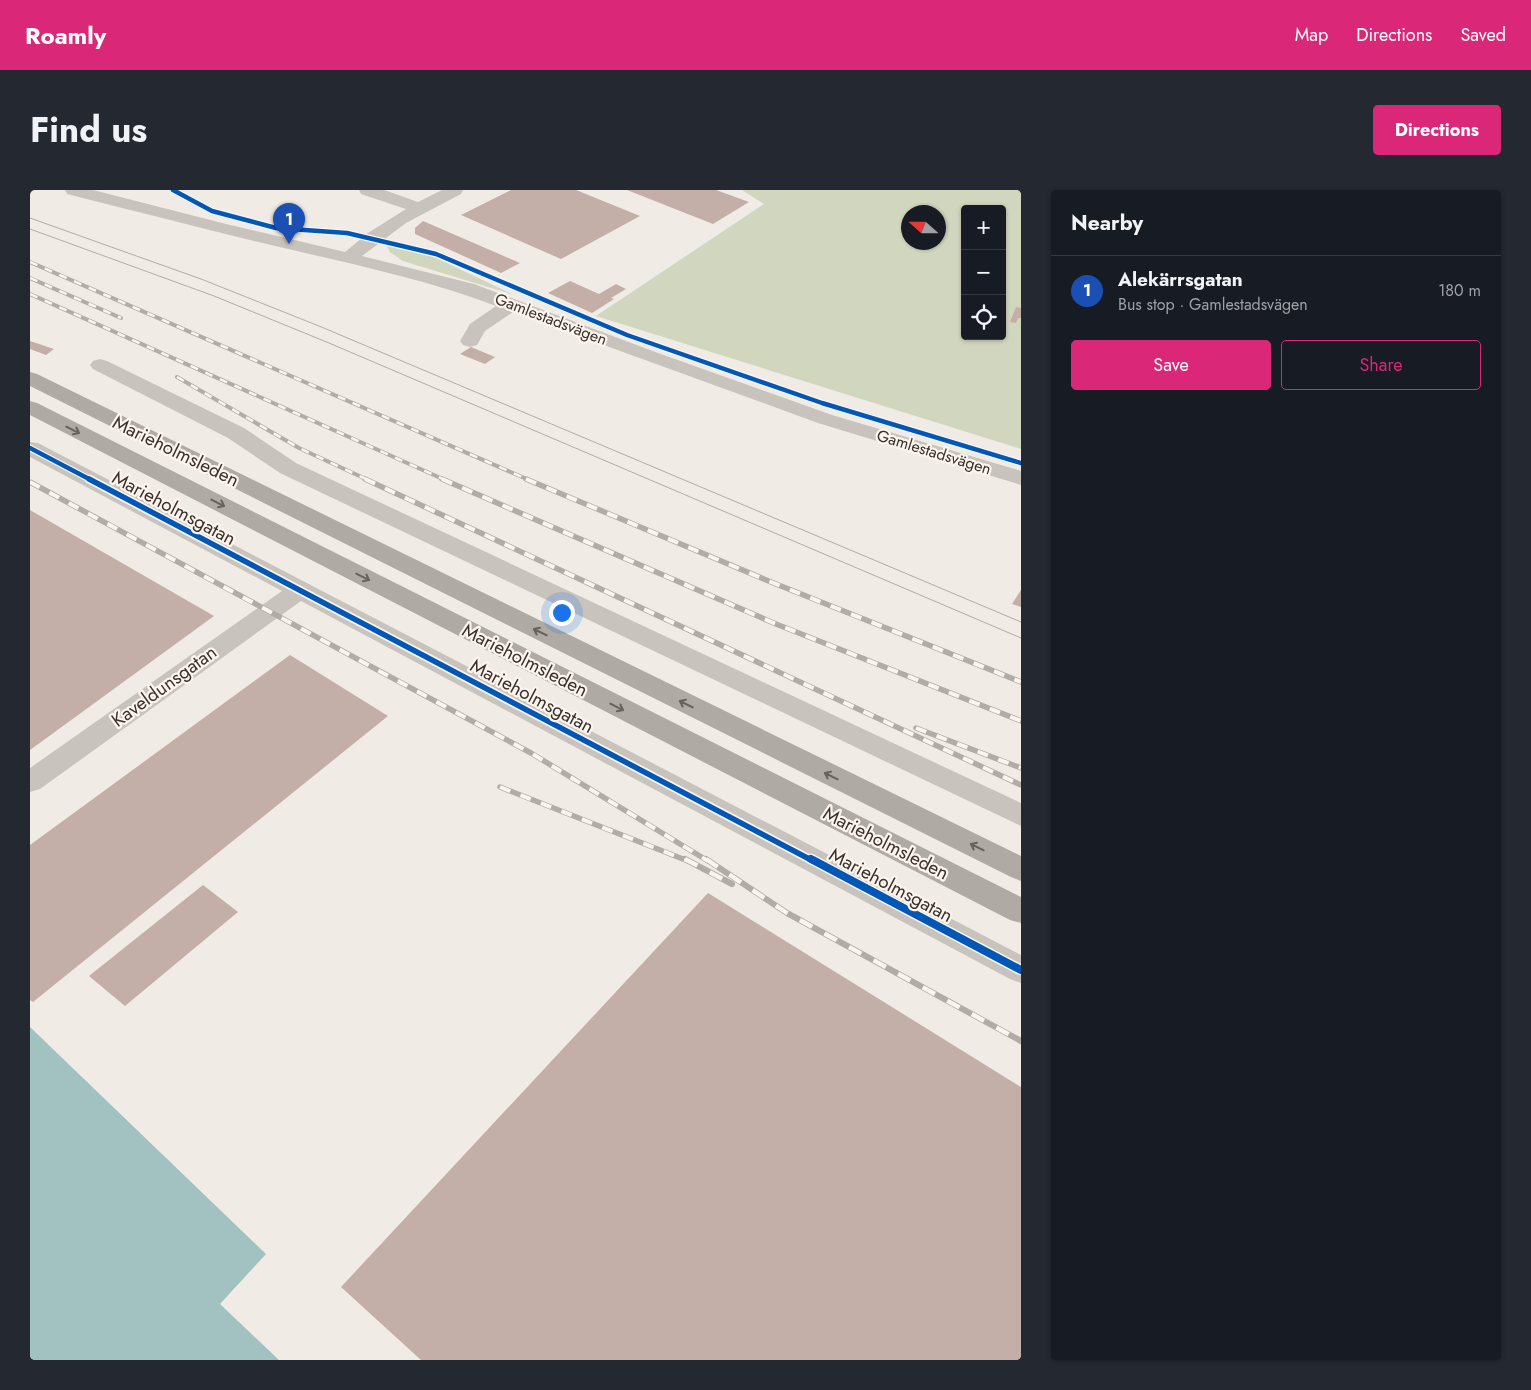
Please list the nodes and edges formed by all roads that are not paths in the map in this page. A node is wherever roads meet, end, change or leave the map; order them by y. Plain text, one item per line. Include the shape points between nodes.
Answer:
1 (73, 190) edge
2 (367, 190) edge
3 (455, 190) edge
4 (103, 193) edge
5 (418, 207) junction
6 (350, 257) junction
7 (511, 304) junction
8 (470, 341) dead end
9 (100, 365) dead end
10 (30, 378) edge
11 (30, 407) edge
12 (30, 448) edge
13 (1021, 478) edge
14 (299, 591) junction
15 (30, 782) edge
16 (1021, 815) edge
17 (1021, 869) edge
18 (1021, 911) edge
19 (1021, 970) edge

1 - 4 street, Gamlestadsvägen
2 - 5 street
3 - 5 street
4 - 6 street, Gamlestadsvägen via 224,229
5 - 6 street
6 - 7 street, Gamlestadsvägen via 467,288
7 - 8 street via 477,328
7 - 13 street, Gamlestadsvägen via 825,419
9 - 16 street via 236,433 288,468
17 -> 10 highway, Marieholmsleden
11 -> 18 highway, Marieholmsleden
12 - 14 street, Marieholmsgatan
14 - 15 street, Kaveldunsgatan
14 - 19 street, Marieholmsgatan

